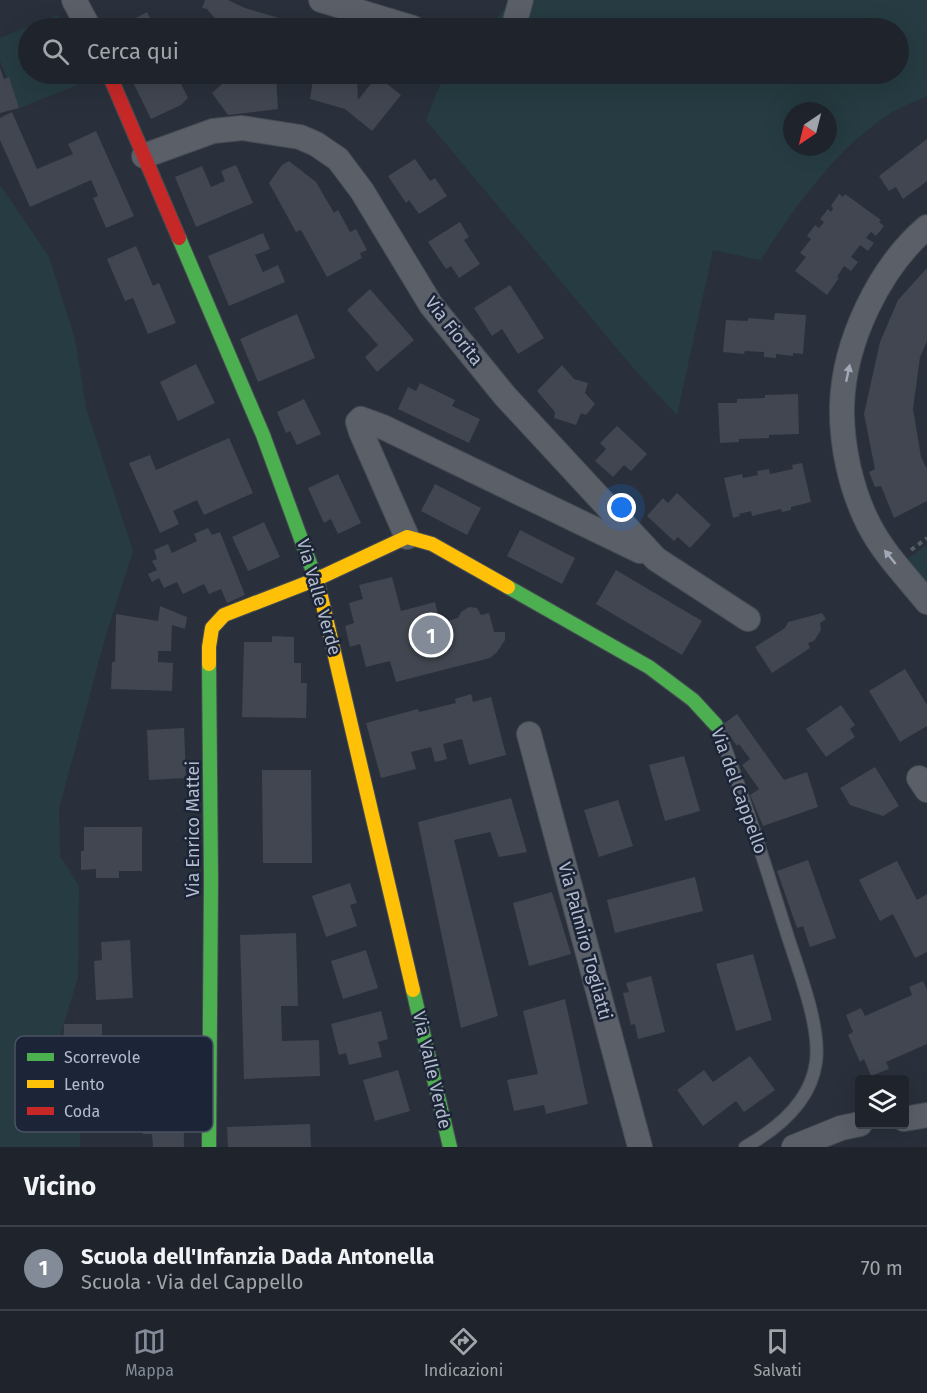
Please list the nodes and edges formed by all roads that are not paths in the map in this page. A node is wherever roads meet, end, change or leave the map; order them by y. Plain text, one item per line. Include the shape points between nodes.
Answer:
1 (74, 0) edge
2 (321, 0) edge
3 (521, 0) edge
4 (84, 18) edge
5 (380, 18) edge
6 (516, 18) edge
7 (113, 84) edge
8 (144, 156) junction
9 (927, 227) edge
10 (407, 537) junction
11 (656, 559) junction
12 (317, 579) junction
13 (927, 602) edge
14 (748, 619) dead end
15 (716, 725) joint
16 (530, 734) dead end
17 (210, 1036) edge
18 (927, 1115) edge
19 (909, 1118) edge
20 (855, 1125) edge
21 (209, 1132) edge
22 (444, 1146) edge
23 (209, 1147) edge
24 (640, 1147) edge
25 (745, 1147) edge
26 (794, 1147) edge

1 - 4 street
2 - 5 street
3 - 6 street
7 - 8 street, Via Valle Verde
8 - 11 street, Via Fiorita via 213,131 242,128 300,136 338,159 362,191 431,305 505,396
8 - 12 street, Via Valle Verde via 263,435
13 -> 9 street via 880,545 861,505 844,434 842,404 854,345 879,284
10 - 11 street via 361,432 361,419
10 - 12 street
10 - 15 street, Via del Cappello via 432,544 649,667 682,689
11 - 14 street, Via Fiorita
12 - 17 street, Via Enrico Mattei via 224,615 212,628
12 - 22 street, Via Valle Verde
15 - 25 lane, Via del Cappello via 742,792 806,994 816,1047 813,1076 803,1097 768,1134
16 - 24 street, Via Palmiro Togliatti
18 - 19 street
20 - 26 street
21 - 23 street, Via Enrico Mattei

